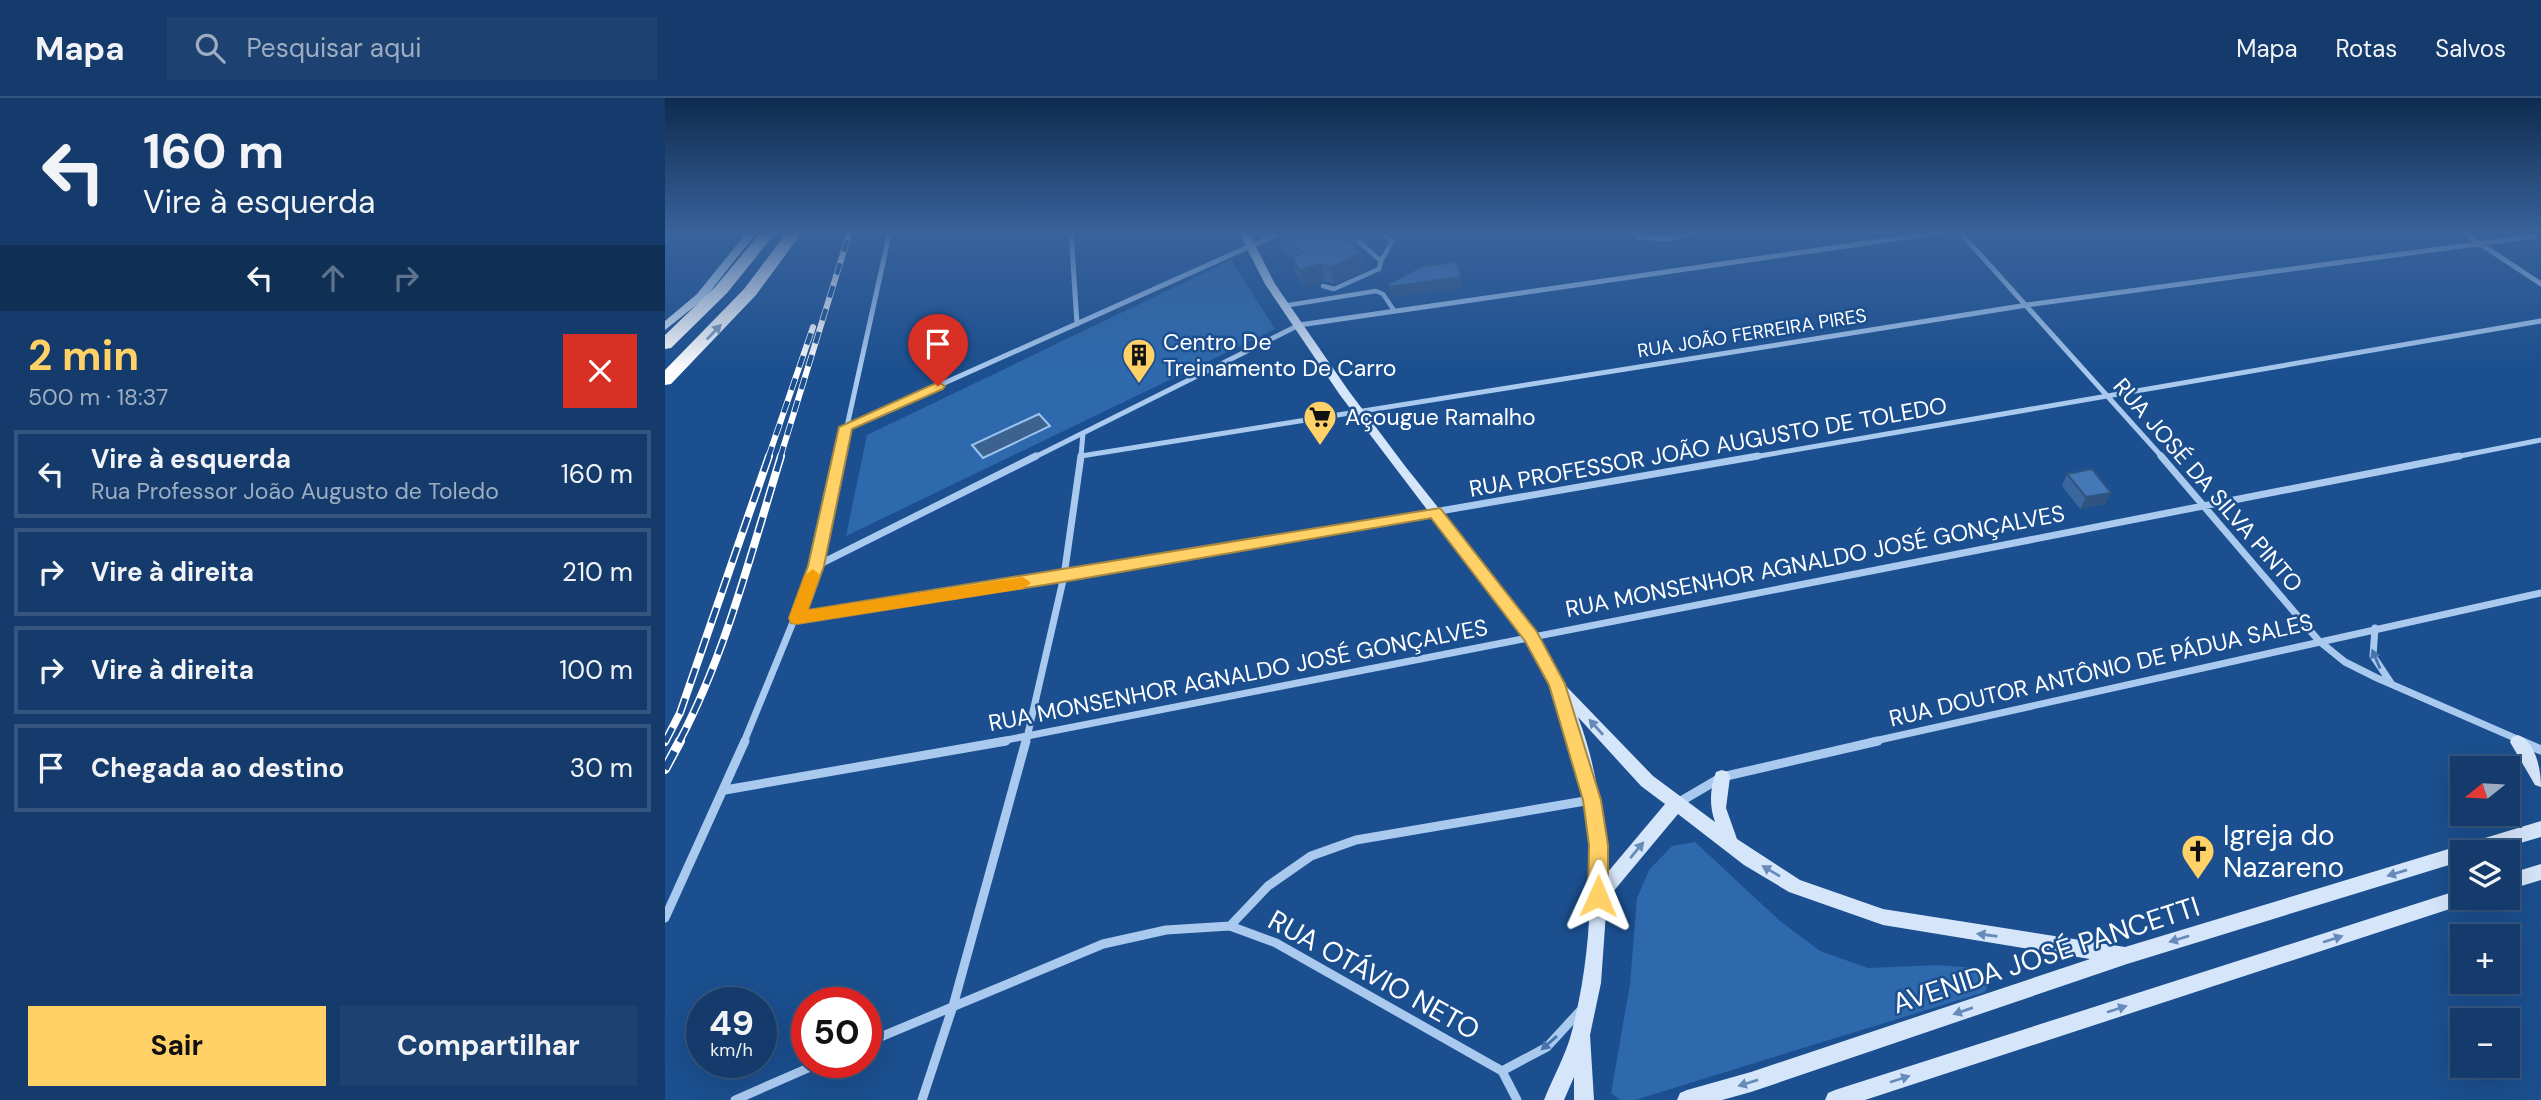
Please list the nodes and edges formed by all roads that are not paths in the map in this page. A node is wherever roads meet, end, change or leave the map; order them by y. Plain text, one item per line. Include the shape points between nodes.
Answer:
1 (716, 278) edge
2 (718, 278) edge
3 (731, 278) edge
4 (760, 278) edge
5 (880, 278) edge
6 (1074, 278) edge
7 (1180, 278) edge
8 (1264, 278) edge
9 (1361, 278) joint
10 (1616, 278) edge
11 (2001, 278) edge
12 (2238, 278) edge
13 (1323, 286) dead end
14 (1370, 291) junction
15 (701, 296) junction
16 (1283, 306) junction
17 (2027, 306) junction
18 (1393, 309) junction
19 (2541, 321) edge
20 (1077, 324) junction
21 (1299, 325) junction
22 (665, 327) edge
23 (665, 344) edge
24 (665, 380) edge
25 (2108, 397) junction
26 (1356, 411) junction
27 (846, 427) junction
28 (1083, 433) junction
29 (2541, 440) edge
30 (1081, 456) junction
31 (2205, 505) junction
32 (1435, 512) junction
33 (816, 566) junction
34 (1063, 576) junction
35 (2541, 593) edge
36 (797, 618) junction
37 (2375, 628) junction
38 (1531, 636) junction
39 (2319, 641) junction
40 (1557, 684) junction
41 (2393, 687) junction
42 (1027, 737) junction
43 (2518, 742) junction
44 (2541, 750) edge
45 (1722, 777) junction
46 (2541, 780) edge
47 (725, 790) junction
48 (1592, 800) junction
49 (1676, 804) junction
50 (2541, 829) edge
51 (2505, 840) edge
52 (1731, 844) junction
53 (2450, 857) edge
54 (2541, 872) edge
55 (2520, 878) edge
56 (1598, 896) junction
57 (2450, 901) edge
58 (665, 918) edge
59 (1230, 926) junction
60 (2127, 955) junction
61 (1586, 1004) junction
62 (953, 1006) junction
63 (1582, 1033) junction
64 (882, 1036) edge
65 (1501, 1071) junction
66 (791, 1076) edge
67 (735, 1100) edge
68 (922, 1100) edge
69 (1517, 1100) edge
70 (1554, 1100) edge
71 (1584, 1100) edge
72 (1687, 1100) edge
73 (1835, 1100) edge

1 - 15 main road
2 - 15 highway
3 - 23 highway
24 -> 4 highway
5 - 27 street
6 - 20 street
7 - 20 street
8 - 16 main road
9 - 13 lane via 1334,289
9 - 14 lane
10 - 18 street
11 - 17 street, RUA JOSÉ DA SILVA PINTO
12 - 17 street, RUA JOÃO FERREIRA PIRES
14 - 16 lane
14 - 18 lane via 1383,294
15 - 22 main road
16 - 21 main road
17 - 25 street, RUA JOSÉ DA SILVA PINTO
17 - 26 street, RUA JOÃO FERREIRA PIRES
18 - 21 street
19 - 25 street, RUA PROFESSOR JOÃO AUGUSTO DE TOLEDO
20 - 27 street
21 - 26 main road
21 - 28 street
25 - 31 street, RUA JOSÉ DA SILVA PINTO
25 - 32 street, RUA PROFESSOR JOÃO AUGUSTO DE TOLEDO
26 - 30 street, RUA JOÃO FERREIRA PIRES
26 - 32 main road
27 - 33 street
28 - 30 street
28 - 33 street
29 - 31 street, RUA MONSENHOR AGNALDO JOSÉ GONÇALVES
30 - 34 street
31 - 38 street, RUA MONSENHOR AGNALDO JOSÉ GONÇALVES
31 - 39 street, RUA JOSÉ DA SILVA PINTO
32 - 34 street, RUA PROFESSOR JOÃO AUGUSTO DE TOLEDO
32 - 38 main road
33 - 36 street
34 - 36 street, RUA PROFESSOR JOÃO AUGUSTO DE TOLEDO
34 - 42 street
35 - 37 street, RUA DOUTOR ANTÔNIO DE PÁDUA SALES
36 - 47 street
37 - 39 street, RUA DOUTOR ANTÔNIO DE PÁDUA SALES
41 -> 37 street via 2372,656
38 - 40 main road
38 - 42 street, RUA MONSENHOR AGNALDO JOSÉ GONÇALVES
39 - 41 street, RUA JOSÉ DA SILVA PINTO via 2345,662
39 - 45 street, RUA DOUTOR ANTÔNIO DE PÁDUA SALES
40 - 48 main road
49 -> 40 main road via 1647,782
41 - 43 street, RUA JOSÉ DA SILVA PINTO
42 - 47 street, RUA MONSENHOR AGNALDO JOSÉ GONÇALVES
42 - 62 street
43 - 44 street, RUA JOSÉ DA SILVA PINTO
43 - 46 main road
45 - 49 street, RUA DOUTOR ANTÔNIO DE PÁDUA SALES
45 - 52 main road via 1718,808
47 - 58 street
48 - 56 main road via 1599,845
48 - 59 street via 1356,840 1311,856 1268,886
49 - 52 main road
56 -> 49 main road
50 - 51 main road, AVENIDA JOSÉ PANCETTI
60 -> 52 main road via 1883,917 1795,886
53 -> 60 main road, AVENIDA JOSÉ PANCETTI
54 - 55 main road
56 - 61 main road
73 -> 57 main road
59 - 62 street, RUA OTÁVIO NETO via 1166,930 1103,944
59 - 65 street, RUA OTÁVIO NETO via 1276,943
60 -> 72 main road, AVENIDA JOSÉ PANCETTI
61 - 63 main road
61 -> 65 street via 1547,1047
62 - 64 street, RUA OTÁVIO NETO
62 - 68 street
63 - 70 main road
63 - 71 main road
65 - 69 street
66 - 67 street

